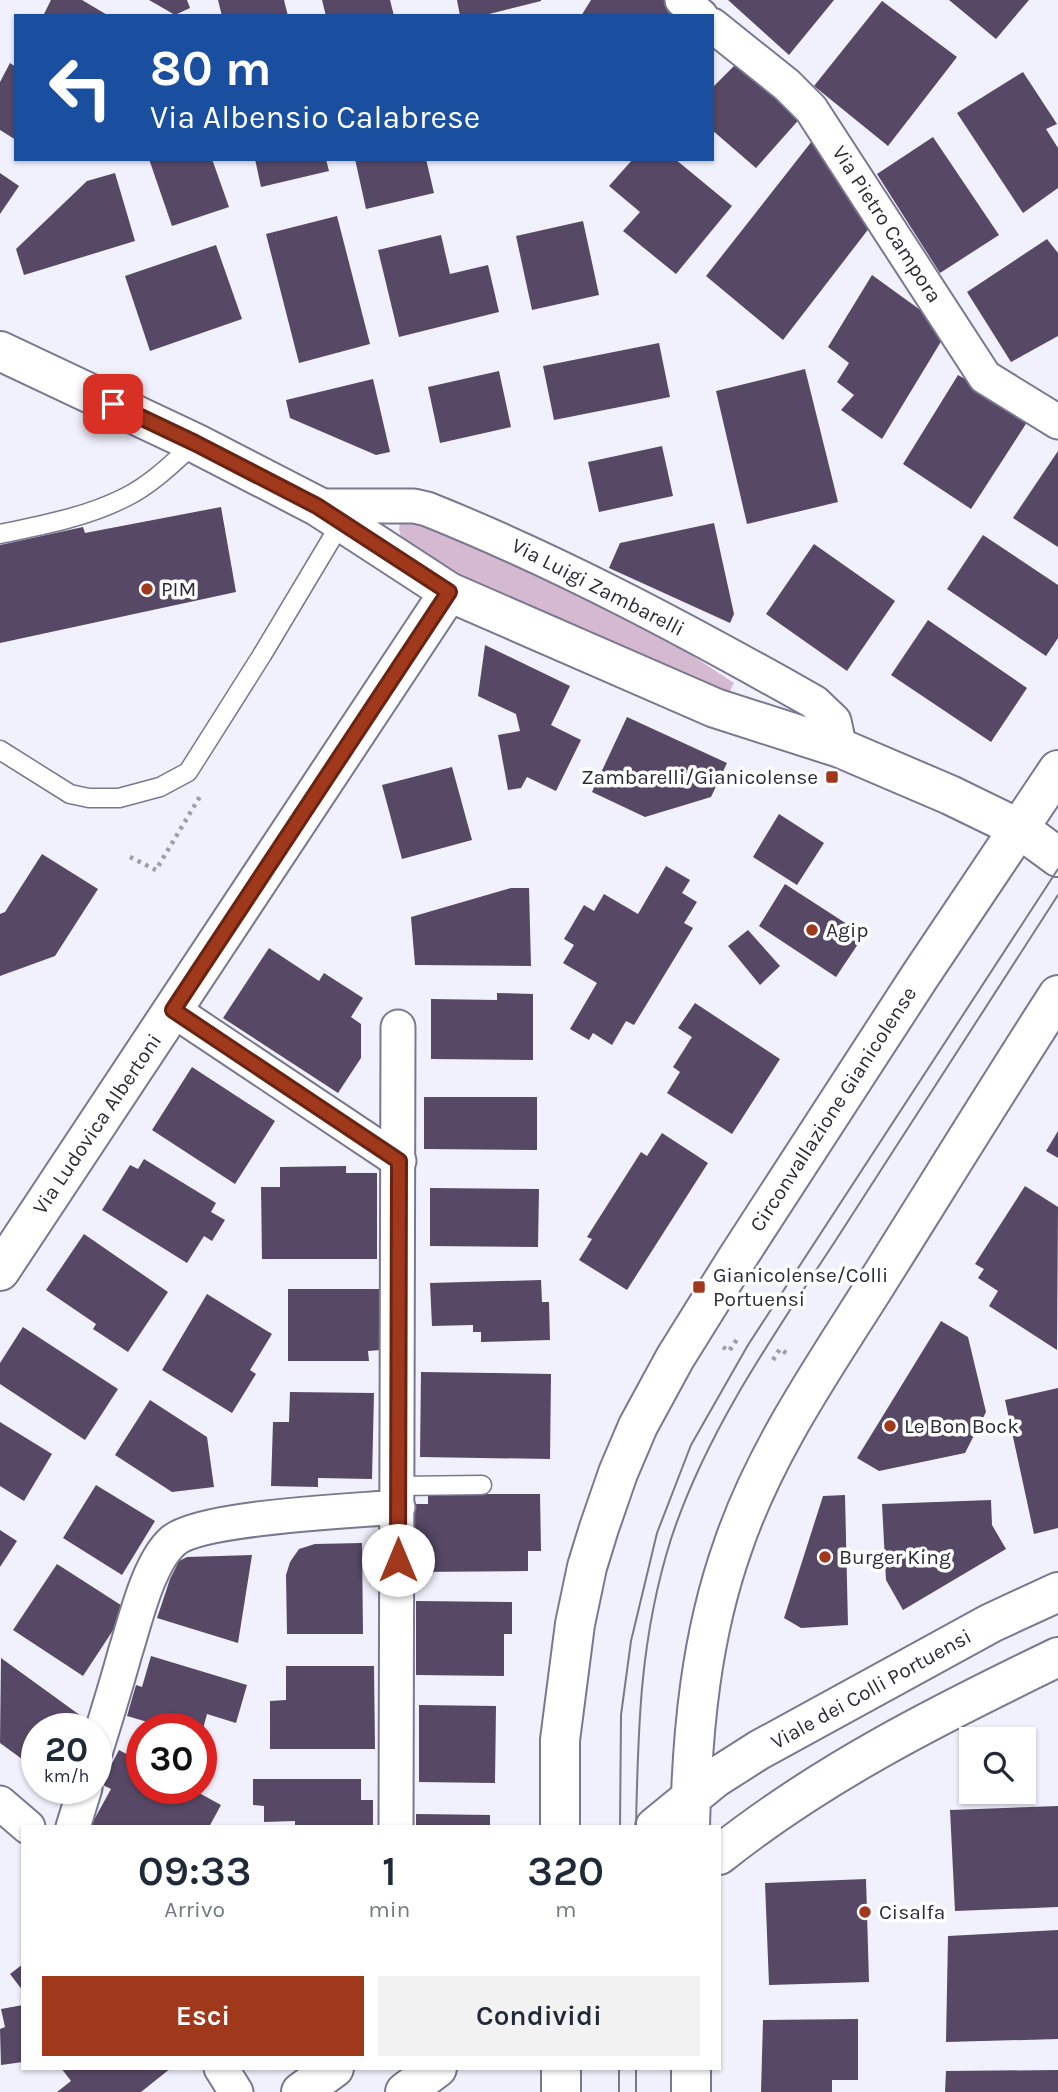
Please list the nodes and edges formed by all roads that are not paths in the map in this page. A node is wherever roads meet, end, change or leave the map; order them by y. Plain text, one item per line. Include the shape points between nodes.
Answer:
1 (682, 0) edge
2 (699, 14) edge
3 (714, 27) edge
4 (0, 351) edge
5 (1058, 422) edge
6 (195, 443) junction
7 (339, 521) junction
8 (0, 534) edge
9 (449, 592) junction
10 (840, 748) junction
11 (0, 750) edge
12 (1058, 770) edge
13 (1020, 829) junction
14 (1058, 857) edge
15 (1058, 995) edge
16 (173, 1010) junction
17 (398, 1027) dead end
18 (399, 1161) junction
19 (0, 1271) edge
20 (482, 1485) dead end
21 (398, 1497) junction
22 (1058, 1592) edge
23 (1058, 1657) edge
24 (107, 1713) edge
25 (0, 1803) edge
26 (80, 1804) edge
27 (690, 1812) edge
28 (26, 1825) edge
29 (74, 1825) edge
30 (397, 1825) edge
31 (560, 1825) edge
32 (660, 1825) edge
33 (721, 1853) edge
34 (222, 2070) edge
35 (331, 2070) edge
36 (434, 2070) edge
37 (561, 2070) edge
38 (691, 2070) edge
39 (236, 2092) edge
40 (301, 2092) edge
41 (405, 2092) edge
42 (561, 2092) edge
43 (691, 2092) edge

1 - 2 street
3 - 5 street, Via Pietro Campora via 811,109 985,377
4 - 6 main road, Via Luigi Zambarelli
6 - 7 main road, Via Luigi Zambarelli
6 - 8 lane via 125,498 81,516
7 - 9 main road, Via Luigi Zambarelli
7 - 10 street, Via Luigi Zambarelli via 414,506 505,540 590,580 814,702 834,721
7 - 11 lane via 188,772 160,787 119,798 89,799 70,794
9 - 10 main road, Via Luigi Zambarelli via 715,708
9 - 16 main road, Via Ludovica Albertoni
10 - 13 main road, Via Luigi Zambarelli
12 - 13 main road, Circonvallazione Gianicolense
13 - 14 main road, Via Luigi Zambarelli
13 - 31 main road, Circonvallazione Gianicolense via 736,1260 638,1426 598,1528 575,1624 560,1740
15 - 27 main road via 818,1374 759,1483 733,1544 704,1654
16 - 18 street
16 - 19 main road, Via Ludovica Albertoni
17 - 18 street
18 - 21 street
20 - 21 lane
21 - 24 street via 226,1523 188,1531 172,1541 144,1592
21 - 30 street
22 - 27 main road, Viale dei Colli Portuensi via 991,1623 766,1746 715,1778
23 - 33 main road via 829,1777
25 - 28 street
26 - 29 street
27 - 32 main road
34 - 39 street
35 - 40 main road
36 - 41 main road
37 - 42 main road
38 - 43 main road

